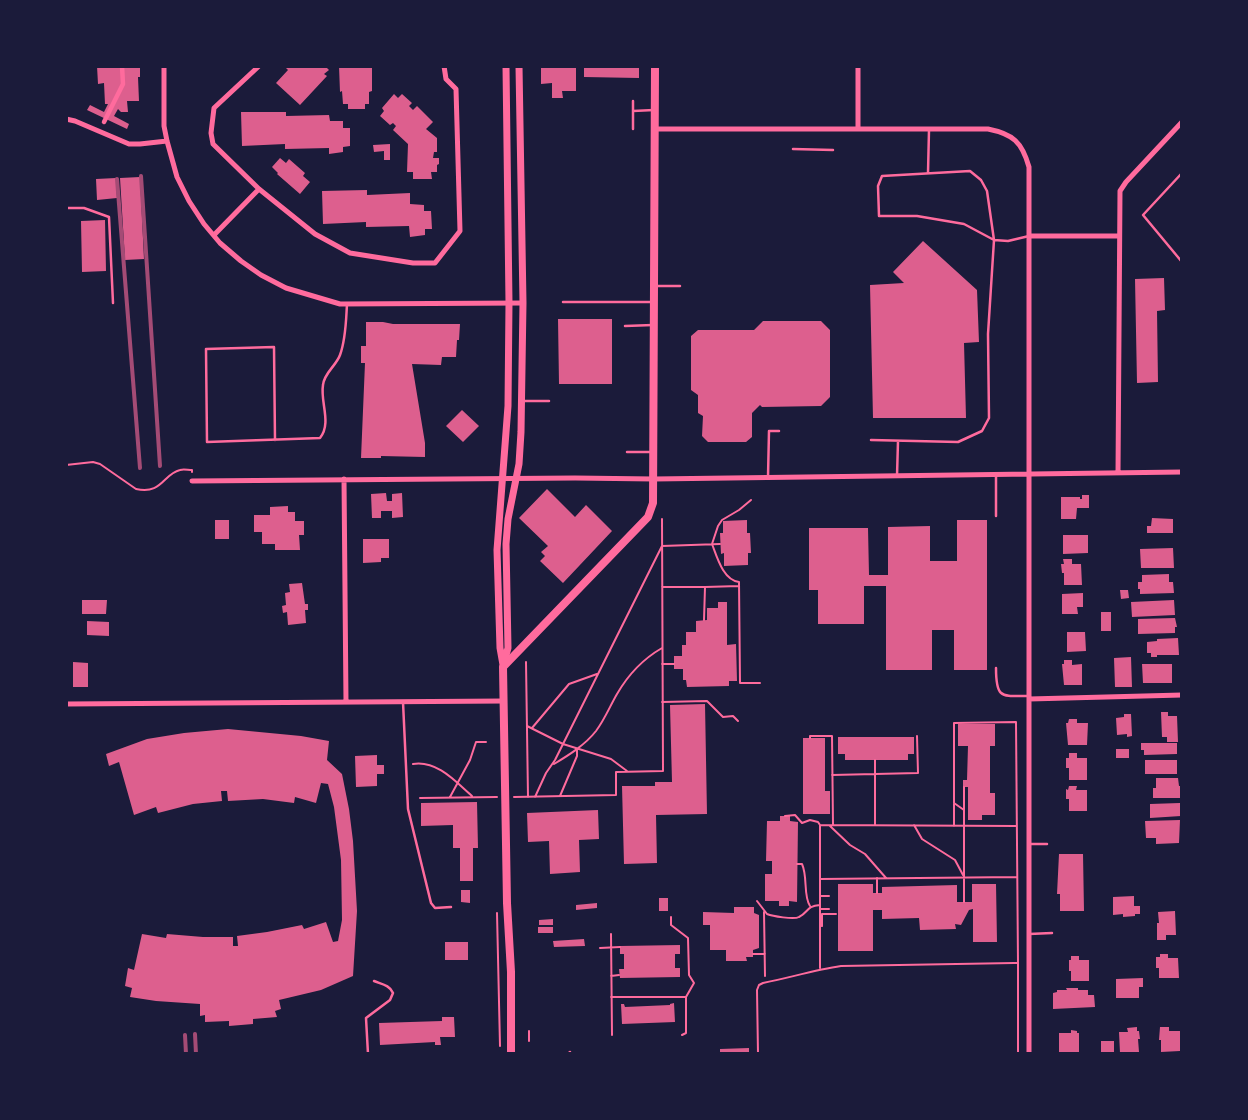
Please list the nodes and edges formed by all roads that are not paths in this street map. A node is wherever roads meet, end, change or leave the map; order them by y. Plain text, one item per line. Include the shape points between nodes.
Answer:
1 (122, 66) edge
2 (164, 66) edge
3 (259, 66) edge
4 (444, 66) edge
5 (506, 66) edge
6 (519, 66) edge
7 (655, 66) edge
8 (858, 66) edge
9 (633, 101) dead end
10 (655, 110) junction
11 (633, 111) junction
12 (66, 119) edge
13 (104, 122) dead end
14 (1182, 122) edge
15 (633, 129) dead end
16 (858, 129) junction
17 (929, 129) junction
18 (655, 130) junction
19 (167, 141) junction
20 (793, 150) dead end
21 (833, 150) dead end
22 (928, 173) junction
23 (1182, 173) edge
24 (259, 189) junction
25 (66, 208) edge
26 (214, 235) junction
27 (1028, 236) junction
28 (1119, 236) junction
29 (994, 240) junction
30 (1182, 262) edge
31 (655, 286) junction
32 (680, 286) dead end
33 (563, 302) dead end
34 (655, 302) junction
35 (509, 303) junction
36 (523, 303) junction
37 (113, 304) dead end
38 (347, 304) junction
39 (655, 325) junction
40 (625, 326) dead end
41 (549, 401) dead end
42 (521, 402) junction
43 (779, 431) dead end
44 (275, 440) junction
45 (870, 440) dead end
46 (898, 441) junction
47 (627, 452) dead end
48 (654, 452) junction
49 (1182, 472) edge
50 (1118, 473) junction
51 (996, 474) junction
52 (1029, 474) junction
53 (897, 476) junction
54 (504, 478) junction
55 (516, 478) junction
56 (768, 478) junction
57 (344, 479) junction
58 (654, 479) junction
59 (192, 480) road end
60 (996, 516) dead end
61 (503, 667) junction
62 (996, 668) dead end
63 (1182, 696) edge
64 (1029, 698) junction
65 (346, 702) junction
66 (402, 702) junction
67 (504, 702) junction
68 (66, 704) edge
69 (1029, 844) junction
70 (1047, 844) dead end
71 (451, 907) dead end
72 (1052, 933) dead end
73 (1029, 934) junction
74 (374, 981) dead end
75 (368, 1054) edge
76 (511, 1054) edge
77 (1029, 1054) edge

1 - 13 street via 123,84
2 - 19 street
3 - 24 street via 214,108 211,133 213,144
4 - 24 street via 446,79 456,89 460,230 434,263 350,253 315,234
5 - 35 street
6 - 36 street
7 - 10 main road
8 - 16 street
9 - 11 lane
10 - 11 lane
10 - 18 main road
11 - 15 lane
12 - 19 street via 129,144
14 - 28 street via 1120,191
16 - 17 street
16 - 18 street
17 - 22 lane
17 - 27 street via 988,129 1004,132 1016,141 1025,153 1028,167
18 - 31 main road
19 - 26 street via 177,177 189,201
20 - 21 lane
22 - 29 lane via 970,171 981,180 987,191
22 - 29 lane via 882,176 878,186 879,216 917,216 964,224
23 - 30 lane via 1143,215
24 - 26 street
25 - 37 lane via 84,208 109,217
26 - 38 street via 241,261 286,288
27 - 28 street
27 - 29 lane via 1008,241
27 - 52 street
28 - 50 street
29 - 46 lane via 988,334 989,418 982,431 958,442
31 - 32 lane
31 - 34 main road
33 - 34 lane
34 - 39 main road
35 - 36 street
35 - 38 street
35 - 54 street
36 - 42 street
38 - 44 lane via 340,356 323,385 324,433 320,438
39 - 40 lane
39 - 48 main road
41 - 42 lane
42 - 55 street via 520,464
43 - 56 lane via 768,431
44 - 44 lane via 208,442 206,349 274,347
45 - 46 lane
46 - 53 lane
47 - 48 lane
48 - 58 main road
49 - 50 street
50 - 52 street
51 - 52 street
51 - 53 street
51 - 60 lane
52 - 64 street
53 - 56 street
54 - 55 street
54 - 57 street
54 - 61 street via 497,550
55 - 58 street
55 - 61 street via 506,544 508,648
56 - 58 street
57 - 59 street
57 - 65 street
58 - 61 main road via 653,503 648,517
61 - 67 main road
62 - 64 lane via 996,685 1000,692
63 - 64 street
64 - 69 street
65 - 66 street
65 - 68 street
66 - 67 street
66 - 71 lane via 408,809 429,896 435,908
67 - 76 main road
69 - 70 lane
69 - 73 street
72 - 73 lane
73 - 77 street
74 - 75 lane via 386,985 393,993 390,1000 366,1018

